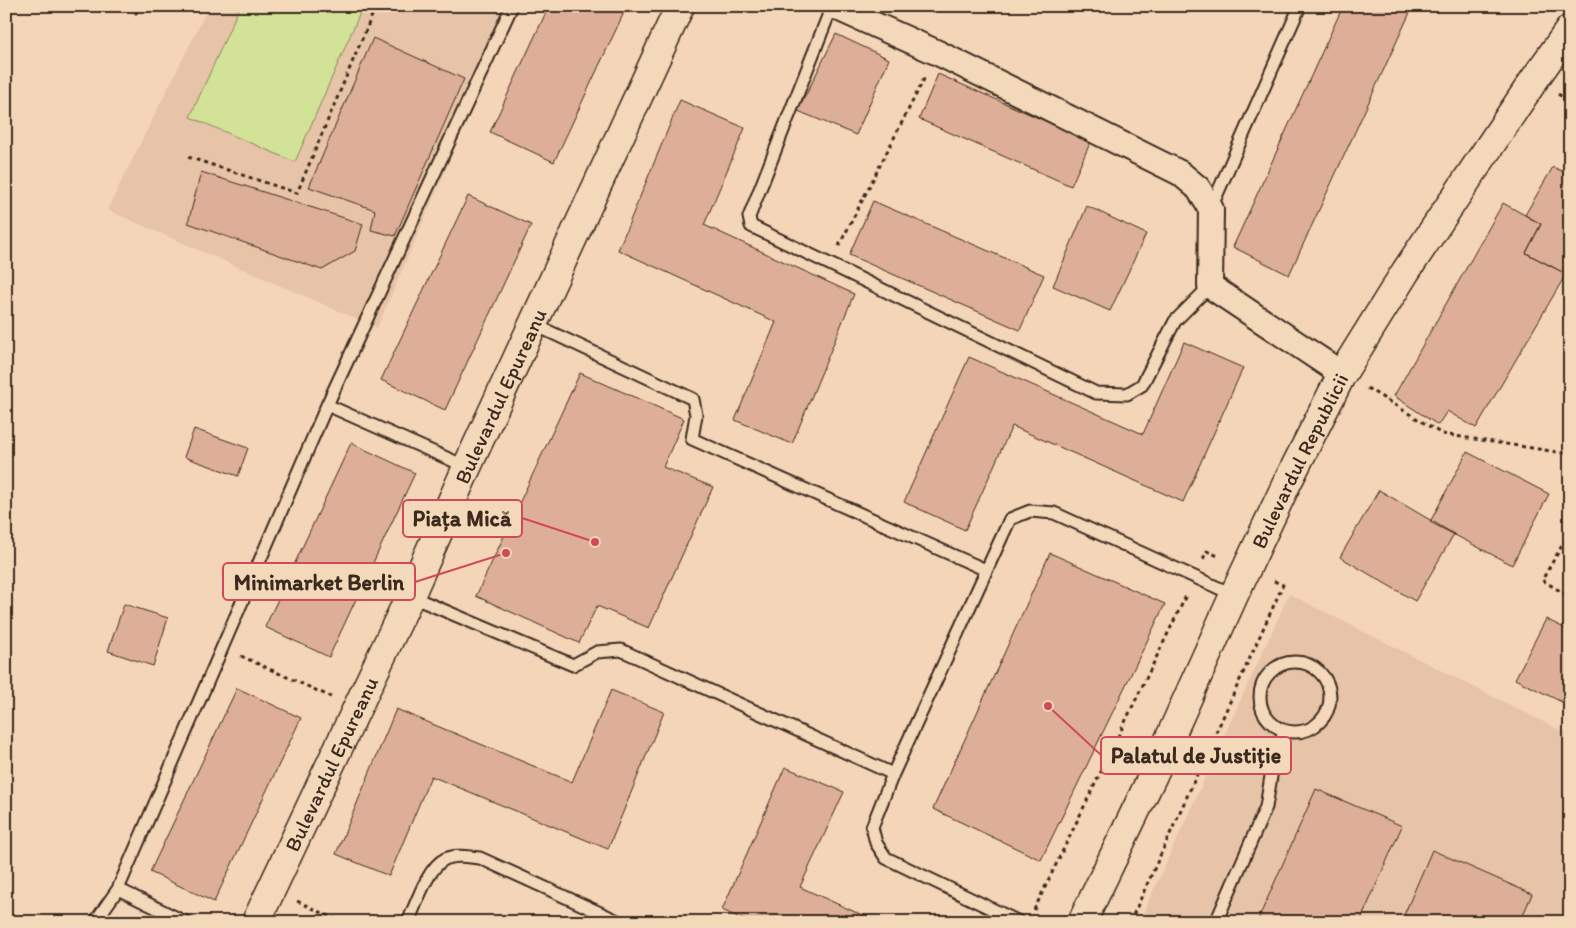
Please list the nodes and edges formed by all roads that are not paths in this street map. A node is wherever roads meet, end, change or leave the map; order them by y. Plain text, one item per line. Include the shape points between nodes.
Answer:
1 (512, 6) edge
2 (680, 6) edge
3 (832, 6) edge
4 (1300, 6) edge
5 (1570, 30) edge
6 (1211, 209) junction
7 (1210, 286) junction
8 (533, 324) junction
9 (1342, 374) junction
10 (327, 405) junction
11 (467, 467) junction
12 (986, 570) junction
13 (1234, 595) junction
14 (410, 596) junction
15 (1284, 731) junction
16 (893, 774) junction
17 (118, 889) junction
18 (95, 922) edge
19 (185, 922) edge
20 (256, 922) edge
21 (408, 922) edge
22 (620, 922) edge
23 (1020, 922) edge
24 (1082, 922) edge
25 (1216, 922) edge

1 - 10 lane
2 - 8 main road, Bulevardul Epureanu
3 - 6 street via 938,53 1180,173 1198,188
3 - 7 lane via 749,217 752,226 1096,393 1127,394 1142,385 1174,321
4 - 6 lane
5 - 9 main road, Bulevardul Republicii via 1406,271
6 - 7 street
7 - 9 street
8 - 11 main road, Bulevardul Epureanu
8 - 12 lane via 693,400 696,415 692,439
9 - 13 main road, Bulevardul Republicii
10 - 11 lane
10 - 17 lane
11 - 14 main road, Bulevardul Epureanu
12 - 13 lane via 1010,519 1030,512 1054,513
12 - 16 lane
13 - 24 main road, Bulevardul Republicii
14 - 16 lane via 573,665 597,652 621,650
14 - 20 main road, Bulevardul Epureanu
15 - 15 lane via 1296,733 1312,728 1325,717 1330,706 1331,695 1322,674 1302,662 1279,666 1263,683 1260,706 1274,726
15 - 25 lane via 1273,764 1266,807
16 - 23 lane via 872,827 876,843 886,858
17 - 18 lane
17 - 19 lane
21 - 22 lane via 432,870 445,859 461,856 480,858

